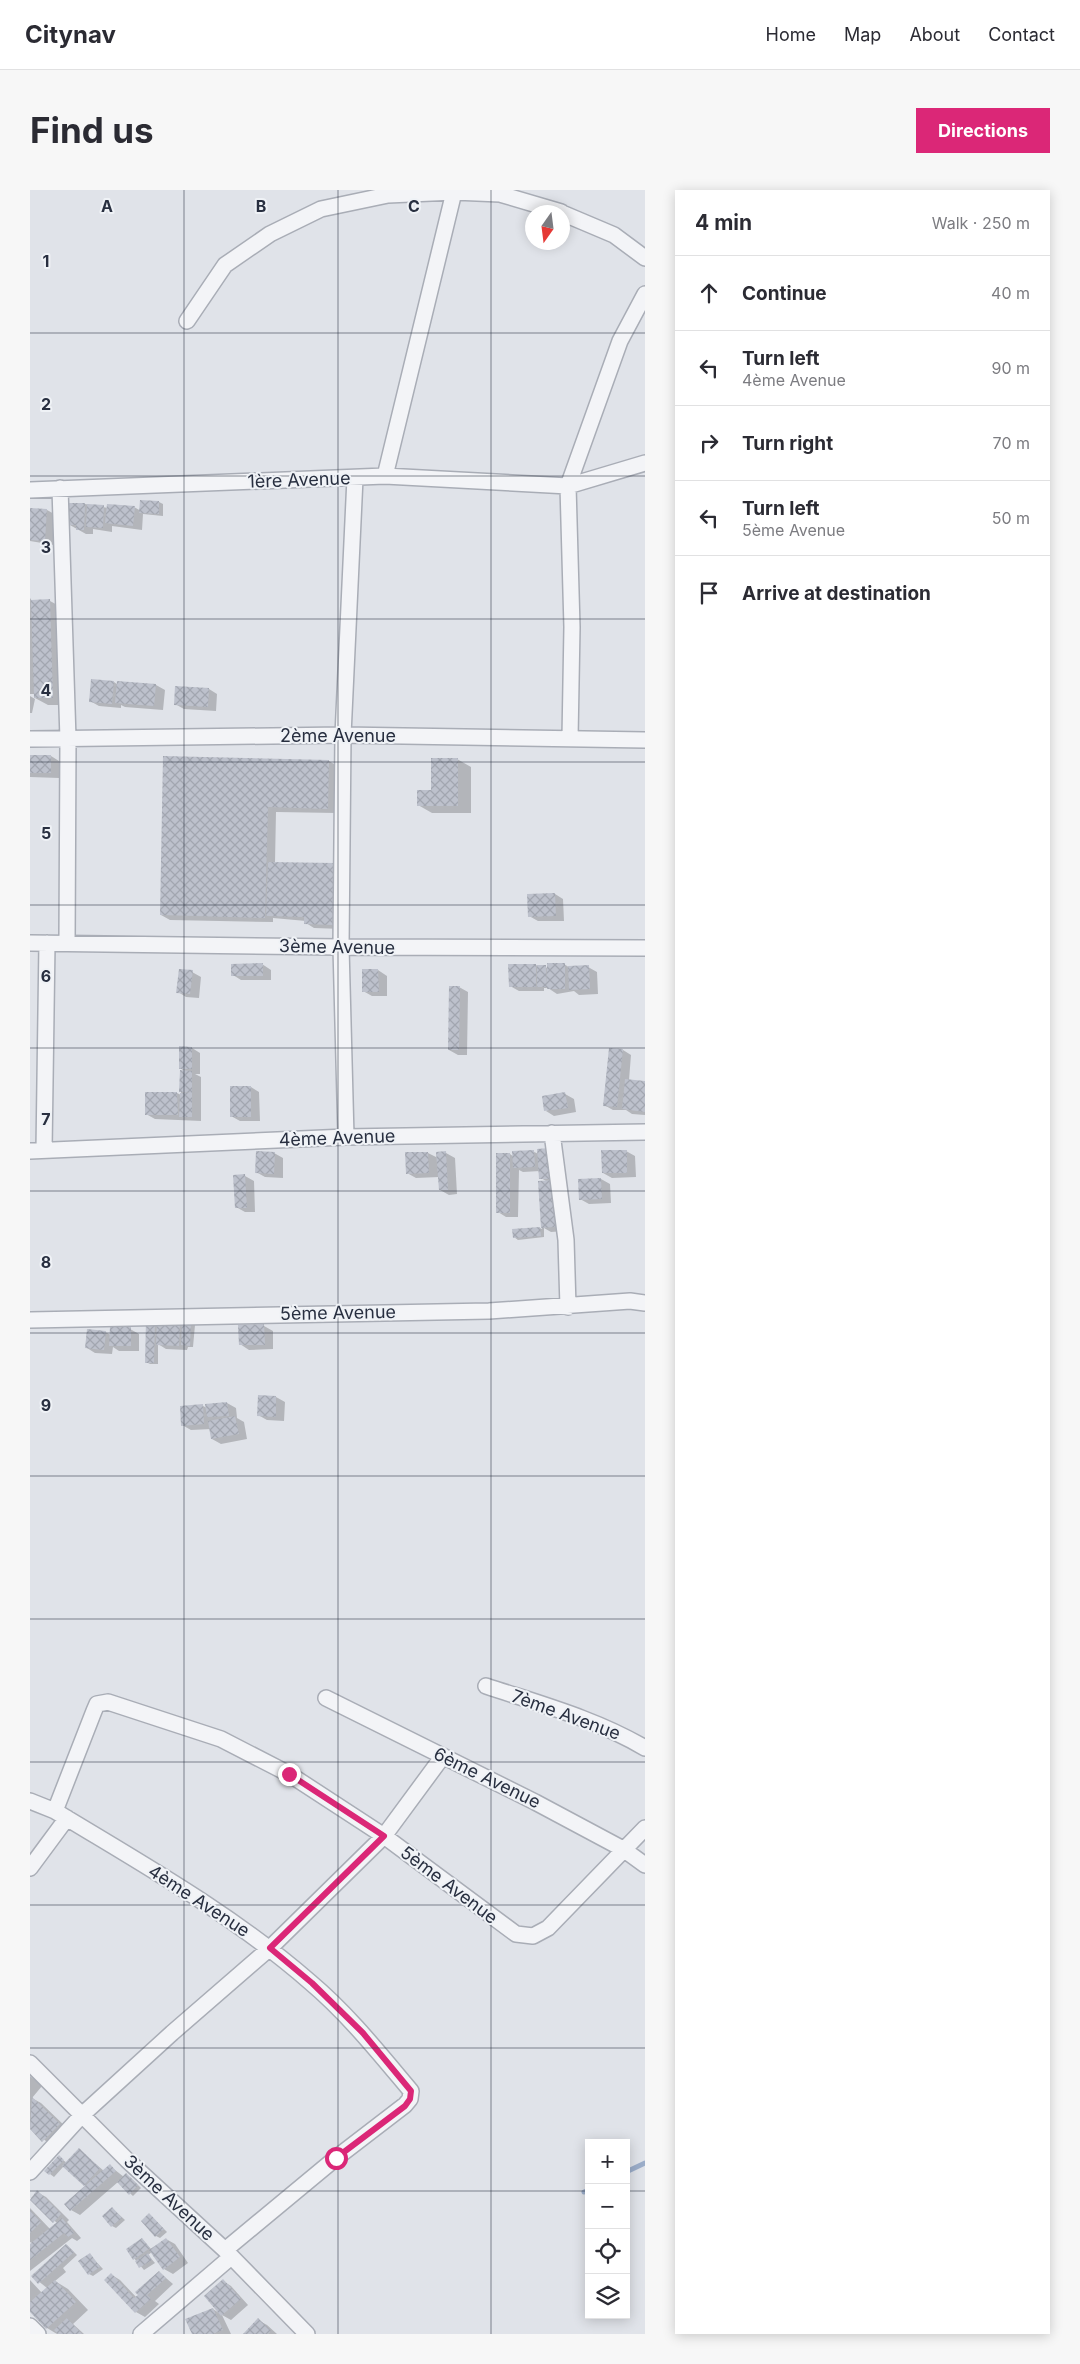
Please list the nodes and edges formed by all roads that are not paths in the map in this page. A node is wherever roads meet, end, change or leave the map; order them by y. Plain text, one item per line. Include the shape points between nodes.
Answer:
1 (454, 192) junction
2 (536, 205) edge
3 (570, 216) edge
4 (645, 258) edge
5 (645, 294) edge
6 (187, 321) dead end
7 (645, 463) edge
8 (385, 476) junction
9 (354, 478) junction
10 (568, 486) junction
11 (60, 488) junction
12 (30, 490) edge
13 (343, 735) junction
14 (570, 738) junction
15 (30, 739) edge
16 (68, 740) junction
17 (645, 740) edge
18 (30, 943) edge
19 (47, 943) junction
20 (67, 943) junction
21 (342, 948) junction
22 (645, 948) edge
23 (645, 1132) edge
24 (552, 1133) junction
25 (346, 1137) junction
26 (37, 1150) edge
27 (645, 1303) edge
28 (568, 1306) junction
29 (30, 1320) edge
30 (486, 1686) dead end
31 (326, 1698) dead end
32 (645, 1748) edge
33 (443, 1756) junction
34 (30, 1801) edge
35 (61, 1814) junction
36 (645, 1828) edge
37 (384, 1836) junction
38 (623, 1849) junction
39 (645, 1865) edge
40 (30, 1868) edge
41 (270, 1948) junction
42 (30, 2062) edge
43 (82, 2115) junction
44 (30, 2172) edge
45 (228, 2253) junction
46 (30, 2326) edge
47 (38, 2334) edge
48 (140, 2334) edge
49 (307, 2334) edge

1 - 2 street via 500,194
1 - 6 street via 388,195 321,209 270,234 225,265
1 - 8 street
3 - 4 street via 614,235
5 - 10 street via 620,341
7 - 10 street, 1ère Avenue
8 - 9 street, 1ère Avenue
8 - 10 street, 1ère Avenue
9 - 11 street, 1ère Avenue
9 - 13 street
10 - 14 street via 572,627
11 - 12 street, 1ère Avenue
11 - 16 street
13 - 14 street, 2ème Avenue
13 - 16 street, 2ème Avenue
13 - 21 street
14 - 17 street, 2ème Avenue
15 - 16 street, 2ème Avenue
16 - 20 street
18 - 19 street, 3ème Avenue
19 - 20 street, 3ème Avenue
19 - 26 street
20 - 21 street, 3ème Avenue
21 - 22 street, 3ème Avenue
21 - 25 street
23 - 24 street, 4ème Avenue
24 - 25 street, 4ème Avenue
24 - 28 street via 566,1240
25 - 26 street, 4ème Avenue
27 - 28 street, 5ème Avenue via 630,1301
28 - 29 street, 5ème Avenue via 479,1311
30 - 32 street, 7ème Avenue via 586,1720
31 - 33 street, 6ème Avenue
33 - 37 street
33 - 38 street, 6ème Avenue
34 - 35 street, 4ème Avenue
35 - 37 street, 5ème Avenue via 98,1704 108,1702 221,1739 289,1774
35 - 40 street
35 - 41 street, 4ème Avenue via 202,1900
36 - 38 street
37 - 38 street, 5ème Avenue via 516,1934 533,1936 548,1928
37 - 41 street
38 - 39 street, 6ème Avenue
41 - 43 street
41 - 45 street, 4ème Avenue via 312,1983 363,2033 411,2091 410,2099 336,2158
42 - 43 street, 3ème Avenue
43 - 44 street
43 - 45 street, 3ème Avenue
45 - 48 street
45 - 49 street, 3ème Avenue
46 - 47 street

